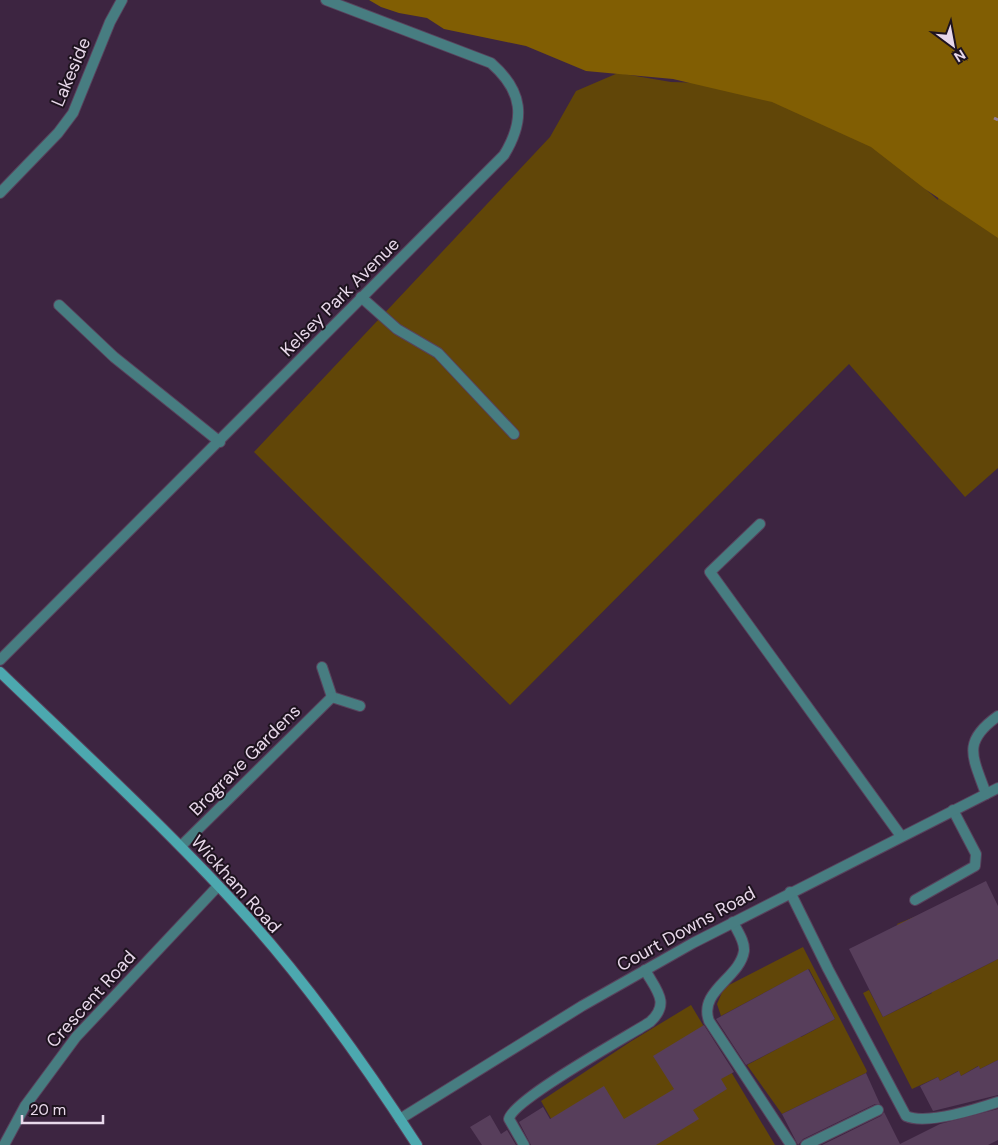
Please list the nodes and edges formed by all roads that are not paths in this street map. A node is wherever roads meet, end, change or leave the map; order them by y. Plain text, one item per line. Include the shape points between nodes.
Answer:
1 (122, 0) edge
2 (326, 0) edge
3 (0, 193) edge
4 (362, 297) junction
5 (59, 305) dead end
6 (514, 434) dead end
7 (220, 442) junction
8 (760, 524) dead end
9 (0, 660) edge
10 (322, 667) dead end
11 (0, 672) edge
12 (332, 697) junction
13 (360, 706) dead end
14 (998, 716) edge
15 (998, 788) edge
16 (986, 794) junction
17 (953, 810) junction
18 (901, 836) junction
19 (181, 846) junction
20 (218, 886) junction
21 (790, 892) junction
22 (914, 900) dead end
23 (733, 922) junction
24 (645, 970) junction
25 (998, 1102) edge
26 (878, 1110) dead end
27 (400, 1119) junction
28 (4, 1145) edge
29 (417, 1145) edge
30 (524, 1145) edge
31 (791, 1145) edge
32 (806, 1145) edge

1 - 3 street, Lakeside via 73,113
2 - 4 street, Kelsey Park Avenue via 491,63 504,74 517,101 519,118 515,137 504,155
4 - 6 street via 397,329 438,353
4 - 7 street, Kelsey Park Avenue
5 - 7 street via 114,357
7 - 9 street, Kelsey Park Avenue
8 - 18 street via 710,572
10 - 12 street
11 - 19 main road, Wickham Road
12 - 13 street
12 - 19 street, Brograve Gardens
14 - 16 street via 981,728 973,744 973,757
15 - 16 street, Court Downs Road
16 - 17 street, Court Downs Road
17 - 18 street, Court Downs Road
17 - 22 street via 978,860 970,871
18 - 21 street, Court Downs Road
19 - 20 main road, Wickham Road
20 - 27 main road, Wickham Road via 307,990
20 - 28 street, Crescent Road via 76,1037 25,1106
21 - 23 street, Court Downs Road
21 - 25 street via 906,1116 919,1120
23 - 24 street, Court Downs Road
23 - 31 street via 744,951 740,961 709,1000 706,1014
24 - 27 street, Court Downs Road
24 - 30 street via 661,1001 659,1014 538,1090 512,1110 509,1119
26 - 32 street
27 - 29 main road, Wickham Road

